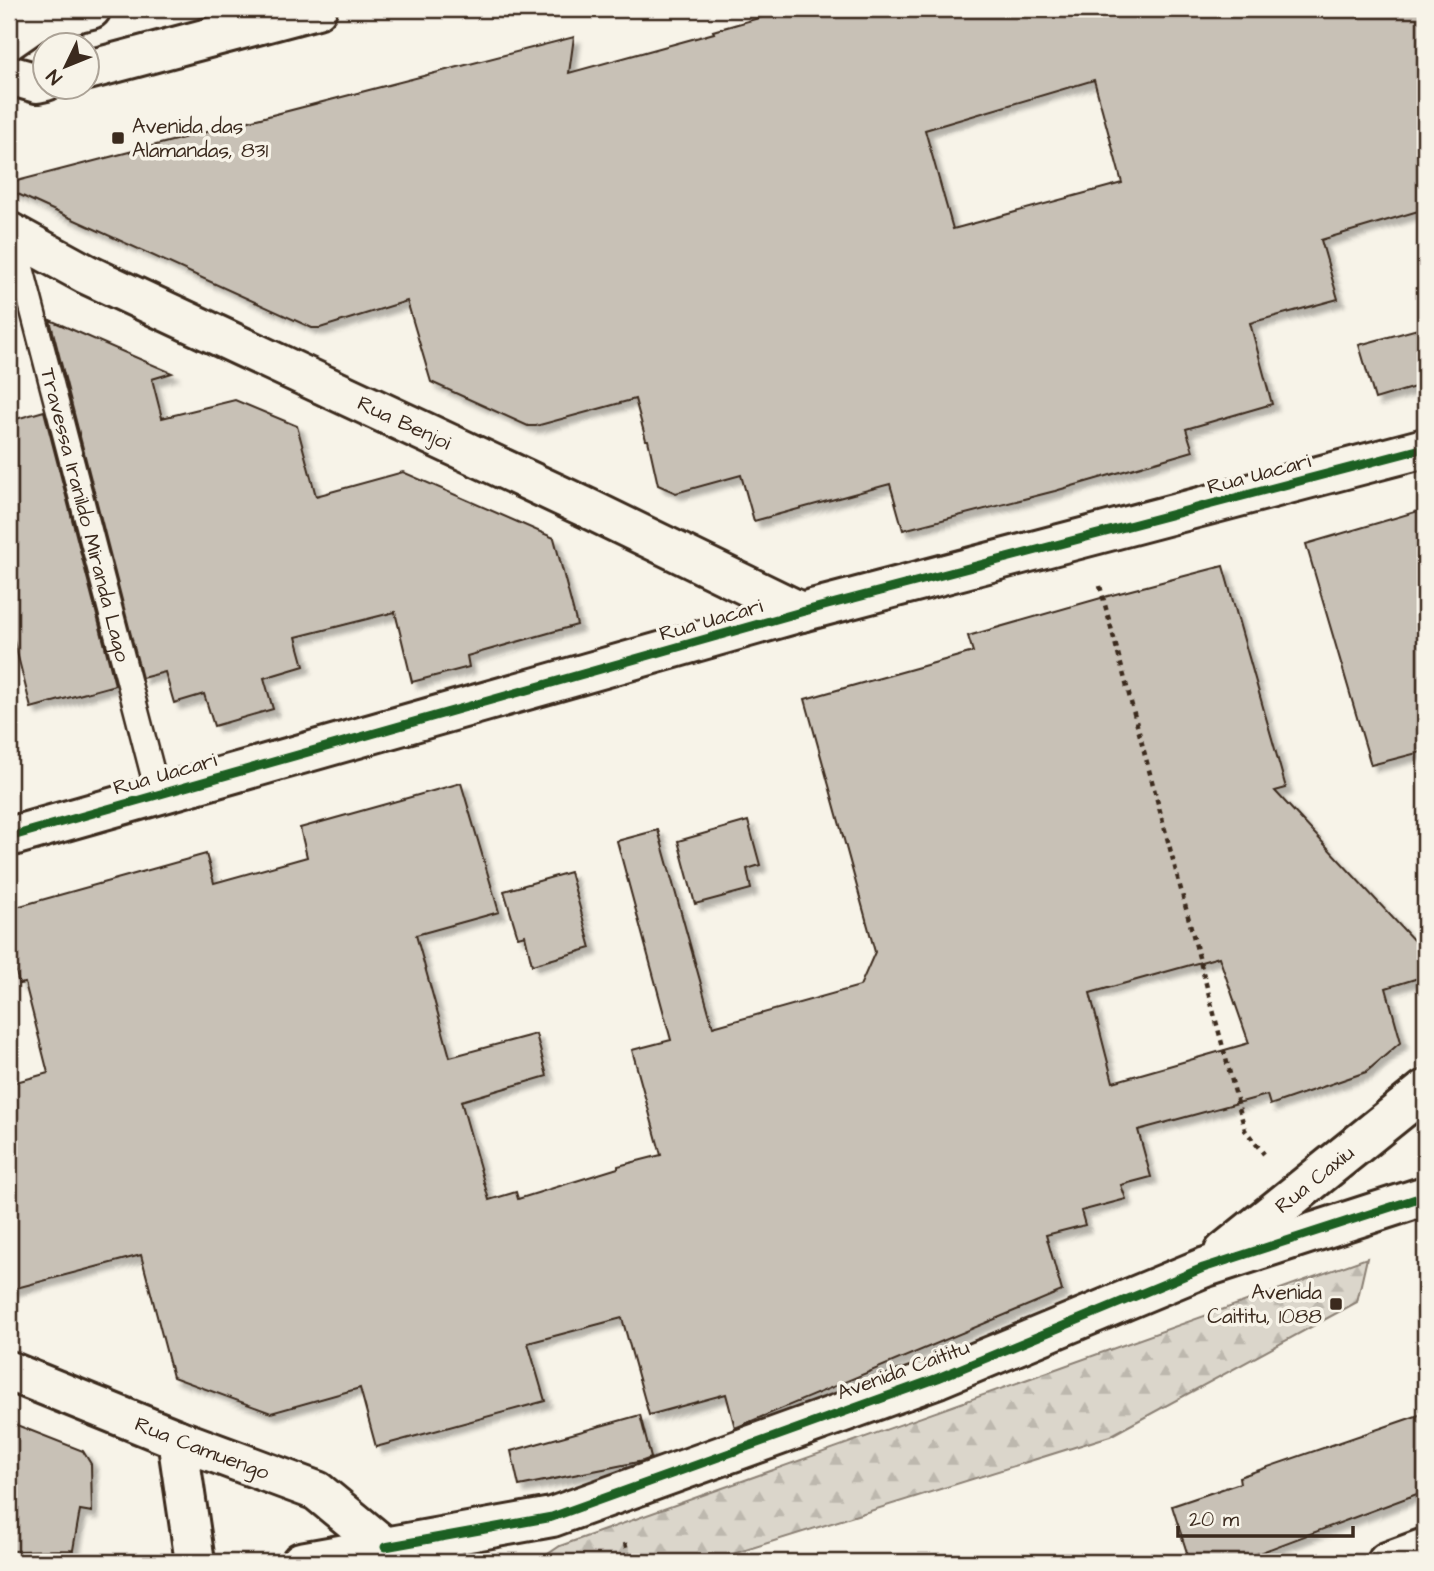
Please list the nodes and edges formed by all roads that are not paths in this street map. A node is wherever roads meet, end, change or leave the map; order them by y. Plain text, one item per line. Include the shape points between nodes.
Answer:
1 (91, 9) edge
2 (317, 9) edge
3 (9, 40) edge
4 (102, 66) edge
5 (9, 75) edge
6 (32, 82) edge
7 (11, 233) edge
8 (1425, 447) edge
9 (801, 612) junction
10 (158, 794) junction
11 (9, 837) edge
12 (1425, 1090) edge
13 (1425, 1196) edge
14 (1203, 1268) junction
15 (9, 1371) edge
16 (177, 1439) junction
17 (385, 1547) junction
18 (1425, 1548) edge
19 (195, 1562) edge
20 (301, 1562) edge
21 (1387, 1562) edge

1 - 3 street via 35,22
2 - 4 street
5 - 6 street
7 - 9 street, Rua Benjoi via 86,274
7 - 10 lane, Travessa Iranildo Miranda Lago
8 - 9 street, Rua Uacari
9 - 10 street, Rua Uacari
10 - 11 street, Rua Uacari
12 - 14 street, Rua Caxiu
13 - 14 street, Avenida Caititu
14 - 17 street, Avenida Caititu via 938,1378 552,1517
15 - 16 street, Rua Camuengo
16 - 17 street, Rua Camuengo via 317,1491
16 - 19 street
17 - 20 street, Avenida Caititu
18 - 21 street

